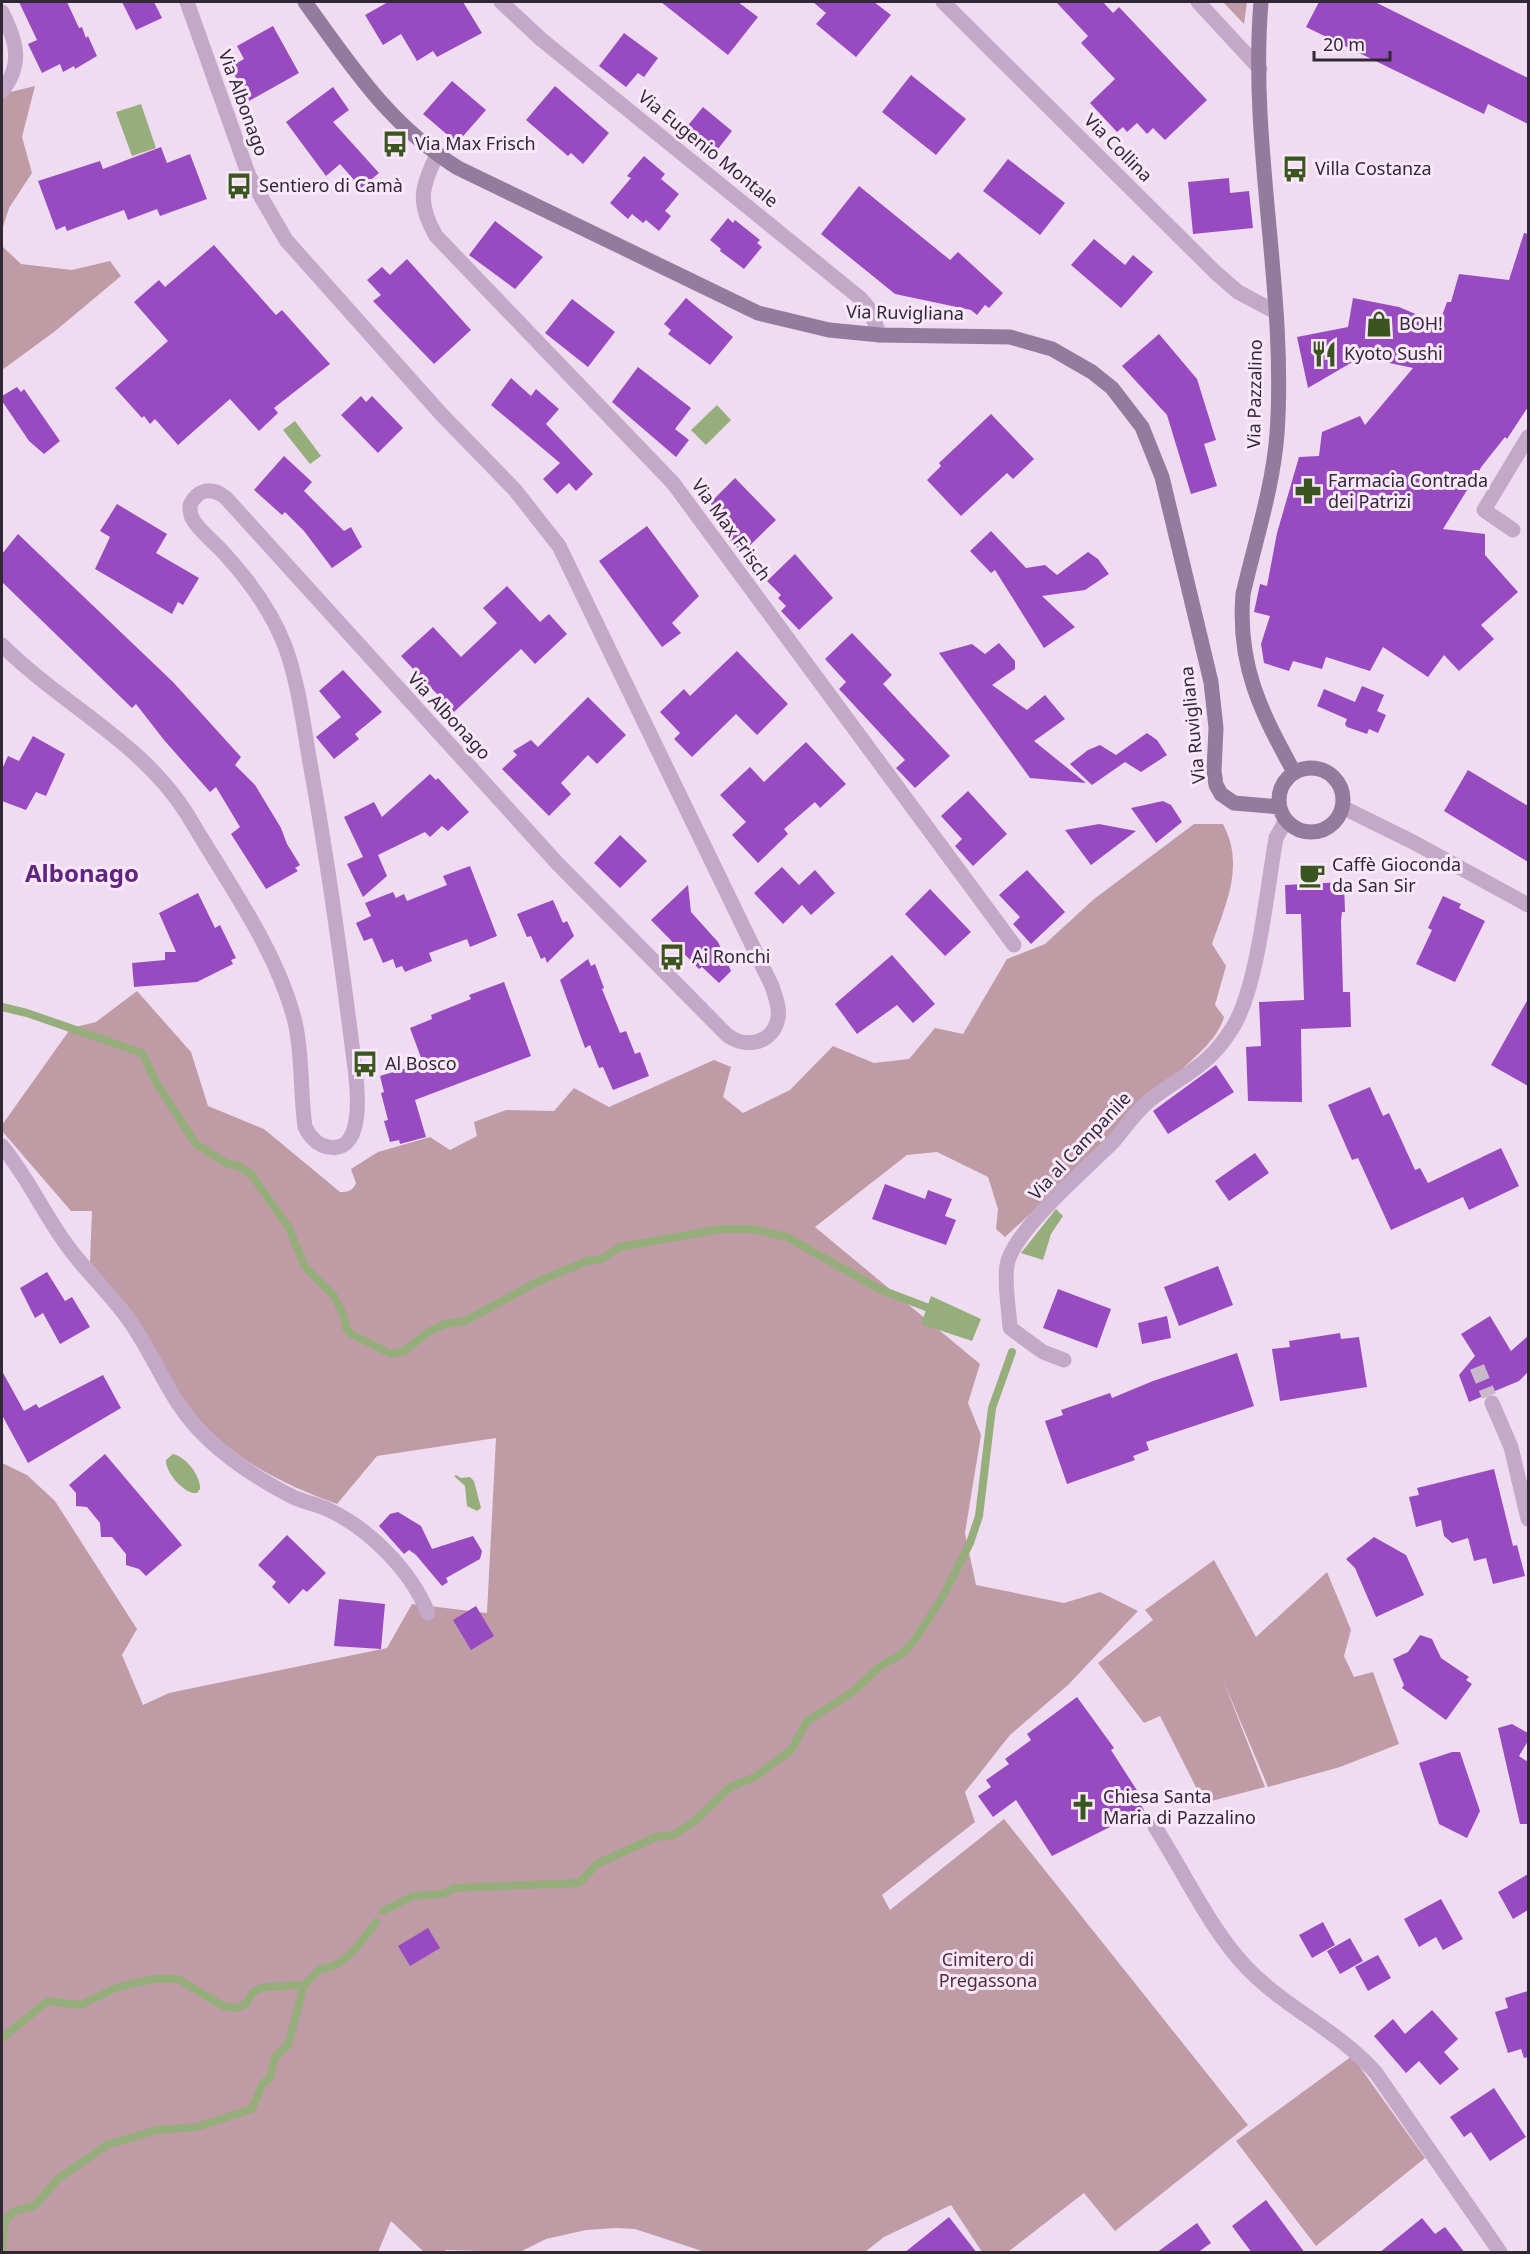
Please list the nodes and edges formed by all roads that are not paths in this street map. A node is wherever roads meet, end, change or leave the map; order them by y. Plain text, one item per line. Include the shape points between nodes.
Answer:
1 (187, 2) edge
2 (305, 2) edge
3 (501, 2) edge
4 (943, 2) edge
5 (1198, 2) edge
6 (1261, 2) edge
7 (2, 12) edge
8 (1260, 69) junction
9 (2, 91) edge
10 (436, 154) junction
11 (1274, 311) junction
12 (880, 335) junction
13 (1528, 437) edge
14 (1513, 530) dead end
15 (2, 645) edge
16 (1294, 772) junction
17 (1342, 807) junction
18 (1283, 814) junction
19 (1528, 905) edge
20 (1014, 945) dead end
21 (2, 1146) edge
22 (1064, 1360) dead end
23 (1492, 1403) tunnel mouth
24 (1528, 1519) edge
25 (428, 1613) dead end
26 (1155, 1827) dead end
27 (1500, 2253) edge

1 - 15 street, Via Albonago via 249,176 286,240 442,415 515,490 559,546 772,986 779,1011 776,1025 757,1043 740,1043 727,1035 557,863 226,498 206,490 190,505 192,518 264,606 285,646 317,806 350,1025 357,1107 355,1130 345,1143 338,1147 322,1145 305,1127 299,1044 284,985 270,954 174,793 137,753
2 - 10 main road, Via Ruvigliana via 366,87 399,123
3 - 12 street, Via Eugenio Montale via 542,40 860,298
4 - 11 street, Via Collina via 1215,272 1238,292
5 - 8 street
6 - 8 main road, Via Pazzalino
7 - 9 street via 17,54
8 - 11 main road, Via Pazzalino
10 - 12 main road, Via Ruvigliana via 731,302 794,323
10 - 20 street, Via Max Frisch via 422,192 428,223 436,236 673,483
11 - 16 main road, Via Pazzalino via 1277,435 1243,594 1242,644 1257,701
12 - 18 main road, Via Ruvigliana via 974,334 1032,342 1073,360 1112,388 1153,450 1162,477 1205,651 1214,706 1216,785 1234,803
13 - 14 street via 1484,510
16 - 17 main road via 1312,768 1330,774 1341,789
16 - 18 main road via 1281,788
17 - 18 main road via 1323,830 1303,830
17 - 19 street
18 - 22 street, Via al Campanile via 1252,971 1234,1026 1204,1064 1142,1107 1032,1224 1012,1252 1007,1266 1010,1328 1042,1352
21 - 25 street via 64,1242 133,1325 187,1419 234,1460 292,1496 330,1510 364,1534 410,1580
23 - 24 street via 1511,1446
26 - 27 street via 1238,1959 1268,1987 1351,2048 1376,2073

